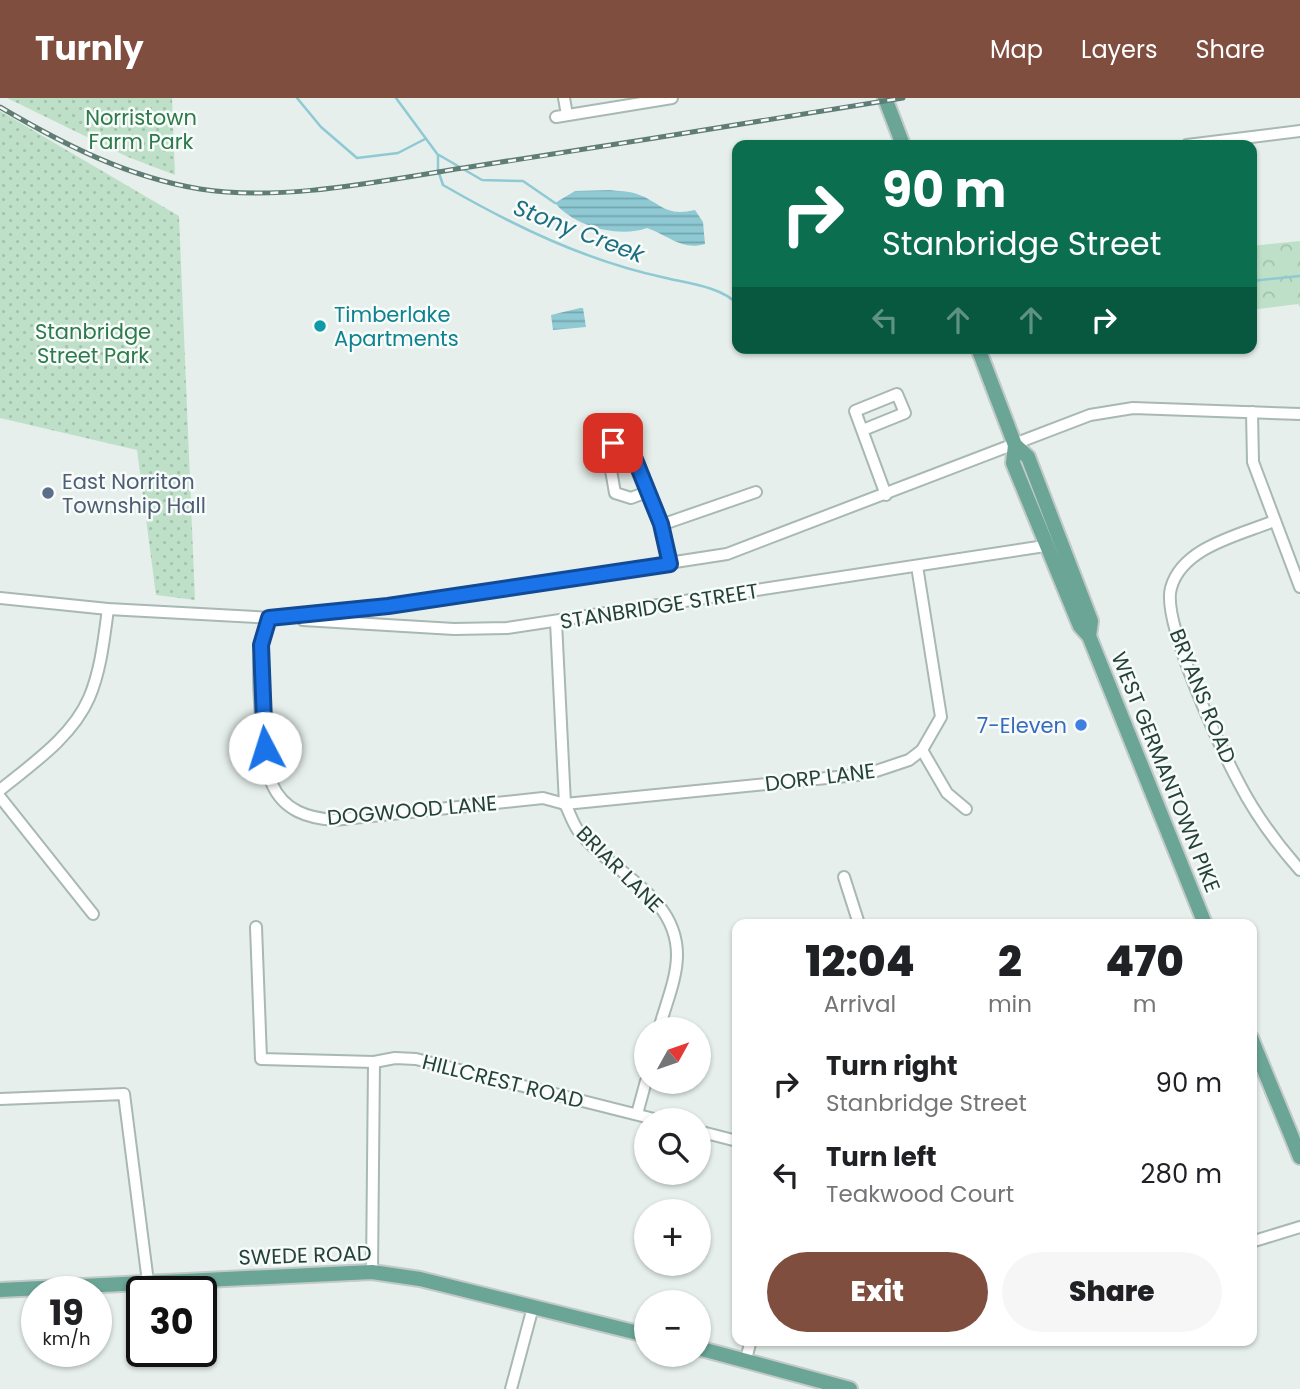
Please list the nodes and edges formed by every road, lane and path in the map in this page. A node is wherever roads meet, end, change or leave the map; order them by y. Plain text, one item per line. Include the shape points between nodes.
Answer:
1 (564, 98) edge
2 (590, 98) edge
3 (671, 98) edge
4 (885, 98) edge
5 (593, 111) junction
6 (1300, 131) edge
7 (901, 140) edge
8 (1227, 140) edge
9 (980, 354) edge
10 (1252, 412) junction
11 (1300, 414) edge
12 (863, 430) dead end
13 (1015, 445) junction
14 (647, 492) junction
15 (756, 492) dead end
16 (886, 495) junction
17 (1274, 521) junction
18 (661, 524) junction
19 (1045, 546) junction
20 (670, 564) junction
21 (917, 566) junction
22 (1300, 587) edge
23 (0, 598) edge
24 (108, 609) junction
25 (269, 618) junction
26 (556, 622) junction
27 (1089, 636) junction
28 (922, 750) junction
29 (0, 790) edge
30 (0, 797) edge
31 (565, 804) junction
32 (966, 809) dead end
33 (1300, 870) edge
34 (844, 877) dead end
35 (93, 914) dead end
36 (857, 919) edge
37 (1203, 919) edge
38 (256, 927) dead end
39 (662, 1017) edge
40 (1257, 1053) edge
41 (374, 1062) junction
42 (0, 1099) edge
43 (634, 1113) edge
44 (711, 1134) edge
45 (732, 1140) edge
46 (1300, 1157) edge
47 (1300, 1227) edge
48 (1257, 1240) edge
49 (372, 1272) junction
50 (147, 1276) edge
51 (217, 1279) edge
52 (126, 1283) edge
53 (0, 1290) edge
54 (533, 1307) junction
55 (634, 1332) edge
56 (749, 1346) edge
57 (711, 1351) edge
58 (746, 1359) junction
59 (843, 1387) edge
60 (511, 1389) edge

1 - 5 street via 562,116
2 - 5 street
3 - 5 street
4 - 7 main road
6 - 8 street
9 - 13 main road, WEST GERMANTOWN PIKE
10 - 11 street, STANBRIDGE STREET
10 - 13 street, STANBRIDGE STREET via 1133,408 1090,415
10 - 17 street via 1253,462
12 - 16 street
13 - 16 street, STANBRIDGE STREET
13 - 19 main road, WEST GERMANTOWN PIKE via 1013,463
13 - 27 main road, WEST GERMANTOWN PIKE via 1028,457 1091,621
14 - 14 street via 627,444 613,443 609,458 615,492 631,498
14 - 18 street
15 - 18 street
16 - 20 street, STANBRIDGE STREET via 727,554
17 - 22 street
17 - 33 street, BRYANS ROAD via 1201,551 1177,574 1170,602 1177,638 1239,784
18 - 20 street
19 - 21 street, STANBRIDGE STREET
19 - 27 main road, WEST GERMANTOWN PIKE via 1080,626
20 - 25 street, STANBRIDGE STREET via 388,606
21 - 26 street, STANBRIDGE STREET
21 - 28 street via 941,717
23 - 24 street, STANBRIDGE STREET
24 - 25 street, STANBRIDGE STREET
24 - 29 street via 95,679 78,718 39,759
25 - 26 street, STANBRIDGE STREET via 454,629
25 - 31 street, DOGWOOD LANE via 261,645 260,674 267,769 272,785 294,810 310,818 334,820 543,798
26 - 31 street, BRIAR LANE
27 - 37 main road, WEST GERMANTOWN PIKE
28 - 31 street, DORP LANE via 909,760 867,774
28 - 32 street via 947,793
30 - 35 street
31 - 39 street, BRIAR LANE via 578,831 652,897 672,926 677,958
34 - 36 street
38 - 41 street, HILLCREST ROAD via 261,1059
40 - 46 main road
41 - 43 street, HILLCREST ROAD via 416,1059
41 - 49 street
42 - 50 street via 124,1094
44 - 45 street
47 - 48 street
49 - 51 main road, SWEDE ROAD
49 - 54 main road, SWEDE ROAD
52 - 53 main road, SWEDE ROAD
54 - 55 main road, SWEDE ROAD
54 - 60 street
56 - 58 street
57 - 58 main road
58 - 59 main road

